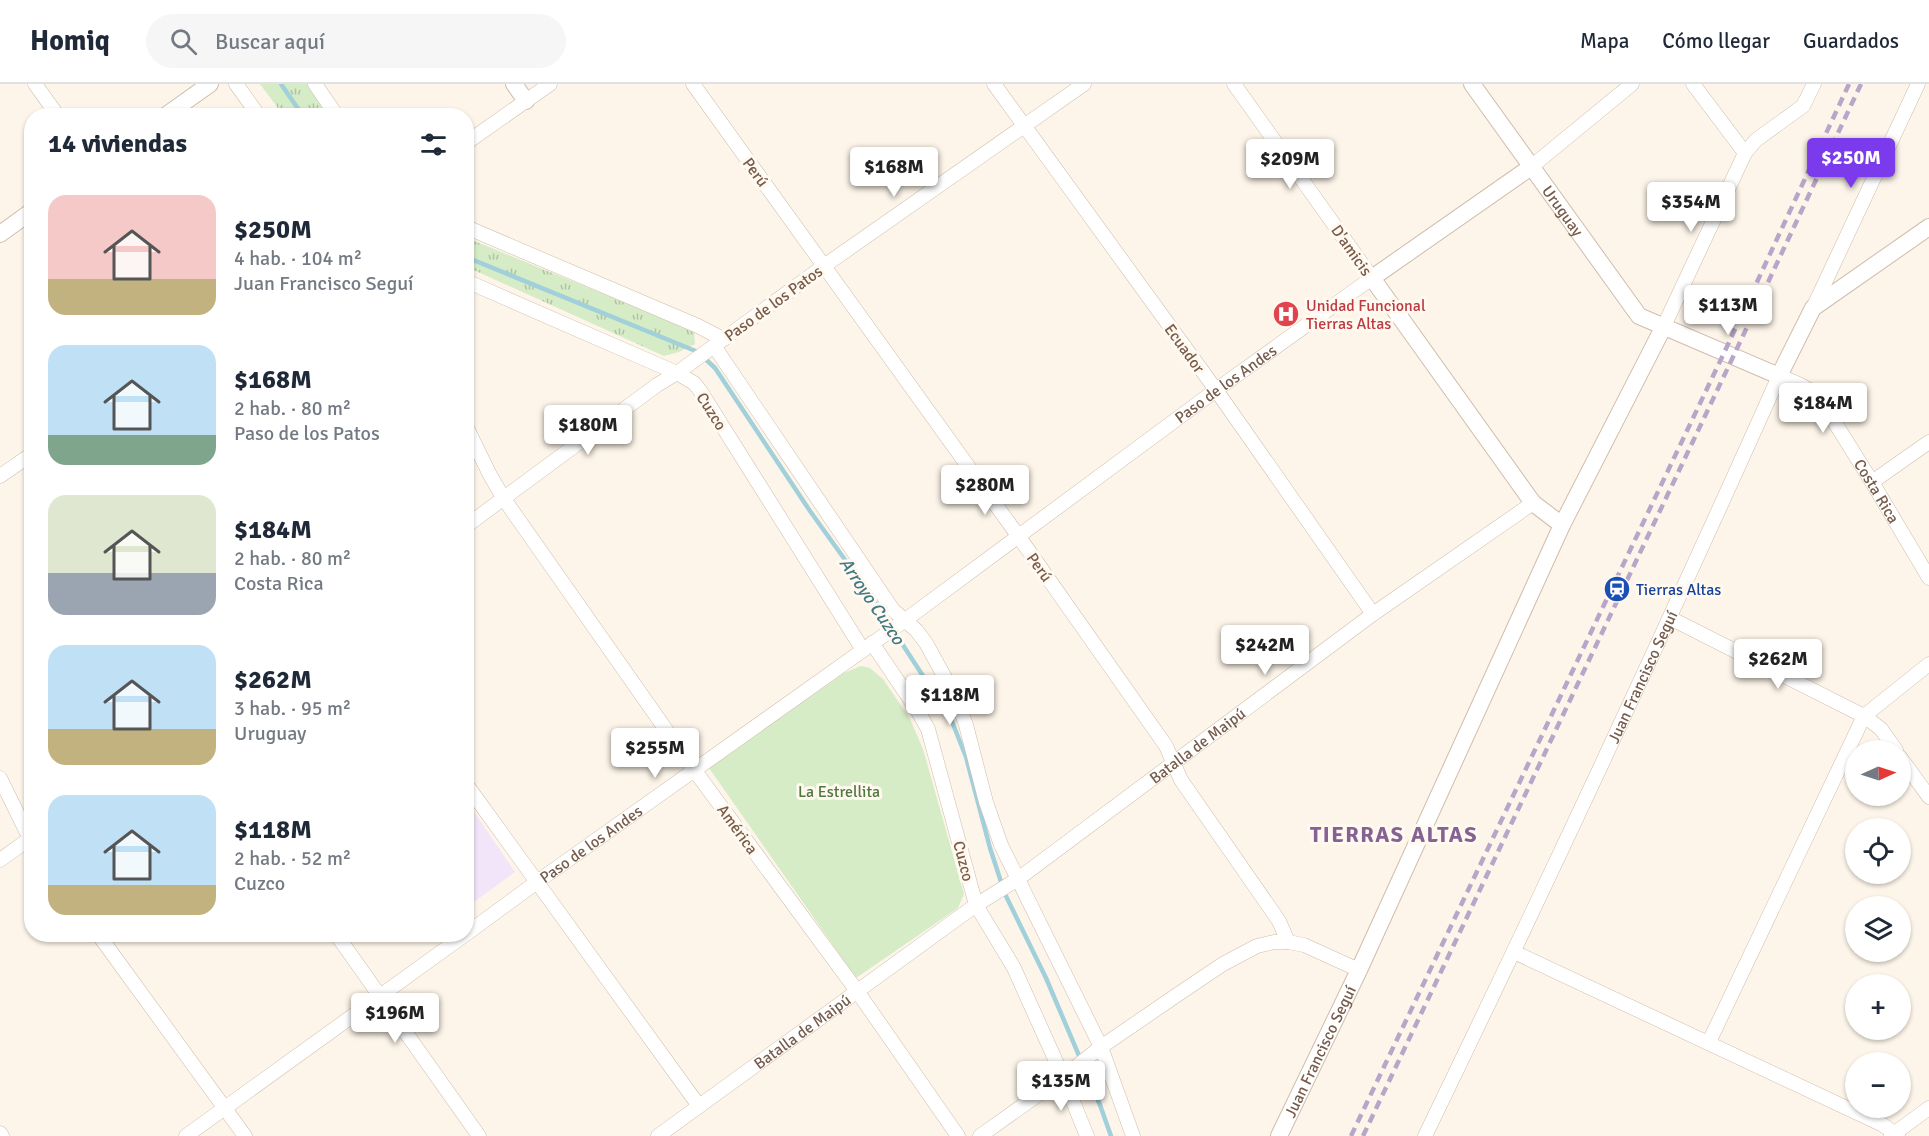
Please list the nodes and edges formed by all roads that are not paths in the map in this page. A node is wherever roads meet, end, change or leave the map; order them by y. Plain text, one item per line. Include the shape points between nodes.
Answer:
1 (35, 84) edge
2 (210, 84) edge
3 (236, 84) edge
4 (315, 84) edge
5 (514, 84) edge
6 (550, 84) edge
7 (693, 84) edge
8 (994, 84) edge
9 (1084, 84) edge
10 (1234, 84) edge
11 (1472, 84) edge
12 (1632, 84) edge
13 (1693, 84) edge
14 (1814, 84) edge
15 (1918, 84) edge
16 (526, 101) junction
17 (52, 108) edge
18 (176, 108) edge
19 (253, 108) edge
20 (332, 108) edge
21 (1025, 126) junction
22 (474, 137) edge
23 (1745, 153) junction
24 (1531, 167) junction
25 (24, 217) edge
26 (1929, 227) edge
27 (474, 230) edge
28 (0, 234) edge
29 (824, 266) junction
30 (1372, 278) junction
31 (474, 284) edge
32 (1813, 308) junction
33 (1664, 326) junction
34 (714, 345) junction
35 (677, 373) junction
36 (1779, 376) junction
37 (1216, 390) junction
38 (474, 442) edge
39 (1929, 442) edge
40 (24, 460) edge
41 (0, 476) edge
42 (1872, 482) junction
43 (504, 499) junction
44 (1533, 503) junction
45 (474, 520) edge
46 (1563, 525) junction
47 (1019, 537) junction
48 (1929, 578) edge
49 (1373, 614) junction
50 (1670, 618) junction
51 (896, 626) junction
52 (868, 646) junction
53 (1929, 664) edge
54 (1864, 716) junction
55 (1889, 740) edge
56 (1174, 764) junction
57 (695, 771) junction
58 (1911, 772) edge
59 (0, 778) edge
60 (474, 795) edge
61 (1929, 797) edge
62 (24, 826) edge
63 (24, 845) edge
64 (0, 860) edge
65 (537, 882) junction
66 (1014, 882) junction
67 (976, 905) junction
68 (474, 928) edge
69 (104, 942) edge
70 (342, 942) edge
71 (455, 942) edge
72 (1288, 942) junction
73 (1514, 952) junction
74 (1359, 970) junction
75 (857, 991) junction
76 (381, 998) junction
77 (1709, 1042) junction
78 (1098, 1050) junction
79 (1068, 1073) junction
80 (699, 1106) junction
81 (225, 1108) junction
82 (1929, 1108) edge
83 (1895, 1135) edge
84 (186, 1136) edge
85 (245, 1136) edge
86 (479, 1136) edge
87 (658, 1136) edge
88 (958, 1136) edge
89 (980, 1136) edge
90 (1087, 1136) edge
91 (1133, 1136) edge
92 (1279, 1136) edge
93 (1425, 1136) edge

1 - 17 street
2 - 18 street
3 - 19 street
4 - 20 street
5 - 16 street
6 - 16 street
7 - 29 street, Perú
8 - 21 street, Ecuador
9 - 21 street, Paso de los Patos
10 - 30 street, D'amicis
11 - 24 street, Uruguay
12 - 24 street, Paso de los Andes
13 - 23 street
14 - 23 street via 1803,106 1756,140
15 - 32 street, Juan Francisco Seguí
16 - 22 street
21 - 29 street, Paso de los Patos
21 - 37 street, Ecuador
23 - 33 street, Juan Francisco Seguí
24 - 30 street, Paso de los Andes
24 - 33 street, Uruguay via 1640,316
25 - 28 street
26 - 32 street
27 - 34 street via 698,326
29 - 34 street, Paso de los Patos
29 - 47 street, Perú
30 - 37 street, Paso de los Andes
30 - 44 street, D'amicis
31 - 35 street, Cuzco
32 - 36 street, Juan Francisco Seguí
33 - 36 street, Costa Rica
33 - 46 street, Juan Francisco Seguí
34 - 35 street, Paso de los Patos
34 - 51 street via 893,610
35 - 43 street, Paso de los Patos
35 - 52 street, Cuzco via 701,392
36 - 42 street, Costa Rica via 1804,386 1820,399
36 - 50 street, Juan Francisco Seguí
37 - 47 street, Paso de los Andes
37 - 49 street, Ecuador
38 - 43 street, América
39 - 42 street
40 - 41 street
42 - 48 street, Costa Rica
43 - 45 street, Paso de los Patos
43 - 57 street, América
44 - 46 street, D'amicis
44 - 49 street, Batalla de Maipú
46 - 74 street, Juan Francisco Seguí
47 - 51 street, Paso de los Andes
47 - 56 street, Perú via 1166,746
49 - 56 street, Batalla de Maipú
50 - 54 street
50 - 73 street, Juan Francisco Seguí
51 - 52 street, Paso de los Andes
51 - 66 street via 916,630 956,698
52 - 57 street, Paso de los Andes
52 - 67 street, Cuzco via 928,729
53 - 54 street
54 - 55 street
54 - 77 street
56 - 66 street, Batalla de Maipú
56 - 72 street, Perú via 1181,780 1279,921
57 - 65 street, Paso de los Andes
57 - 75 street, América
58 - 61 street
59 - 62 street
60 - 65 street
63 - 64 street
65 - 68 street, Paso de los Andes
65 - 80 street
66 - 67 street, Batalla de Maipú
66 - 78 street
67 - 75 street, Batalla de Maipú
67 - 79 street, Cuzco via 1014,968
69 - 81 street
70 - 76 street
71 - 76 street, Paso de los Andes
72 - 74 street via 1304,945
72 - 78 street via 1257,946 1223,964
73 - 77 street
73 - 93 street, Juan Francisco Seguí
74 - 92 street, Juan Francisco Seguí
75 - 80 street, Batalla de Maipú
75 - 88 street, América
76 - 81 street, Paso de los Andes
76 - 86 street
77 - 83 street via 1873,1120
78 - 79 street
78 - 91 street
79 - 89 street
79 - 90 street, Cuzco
80 - 87 street, Batalla de Maipú
81 - 84 street, Paso de los Andes
81 - 85 street
82 - 83 street

